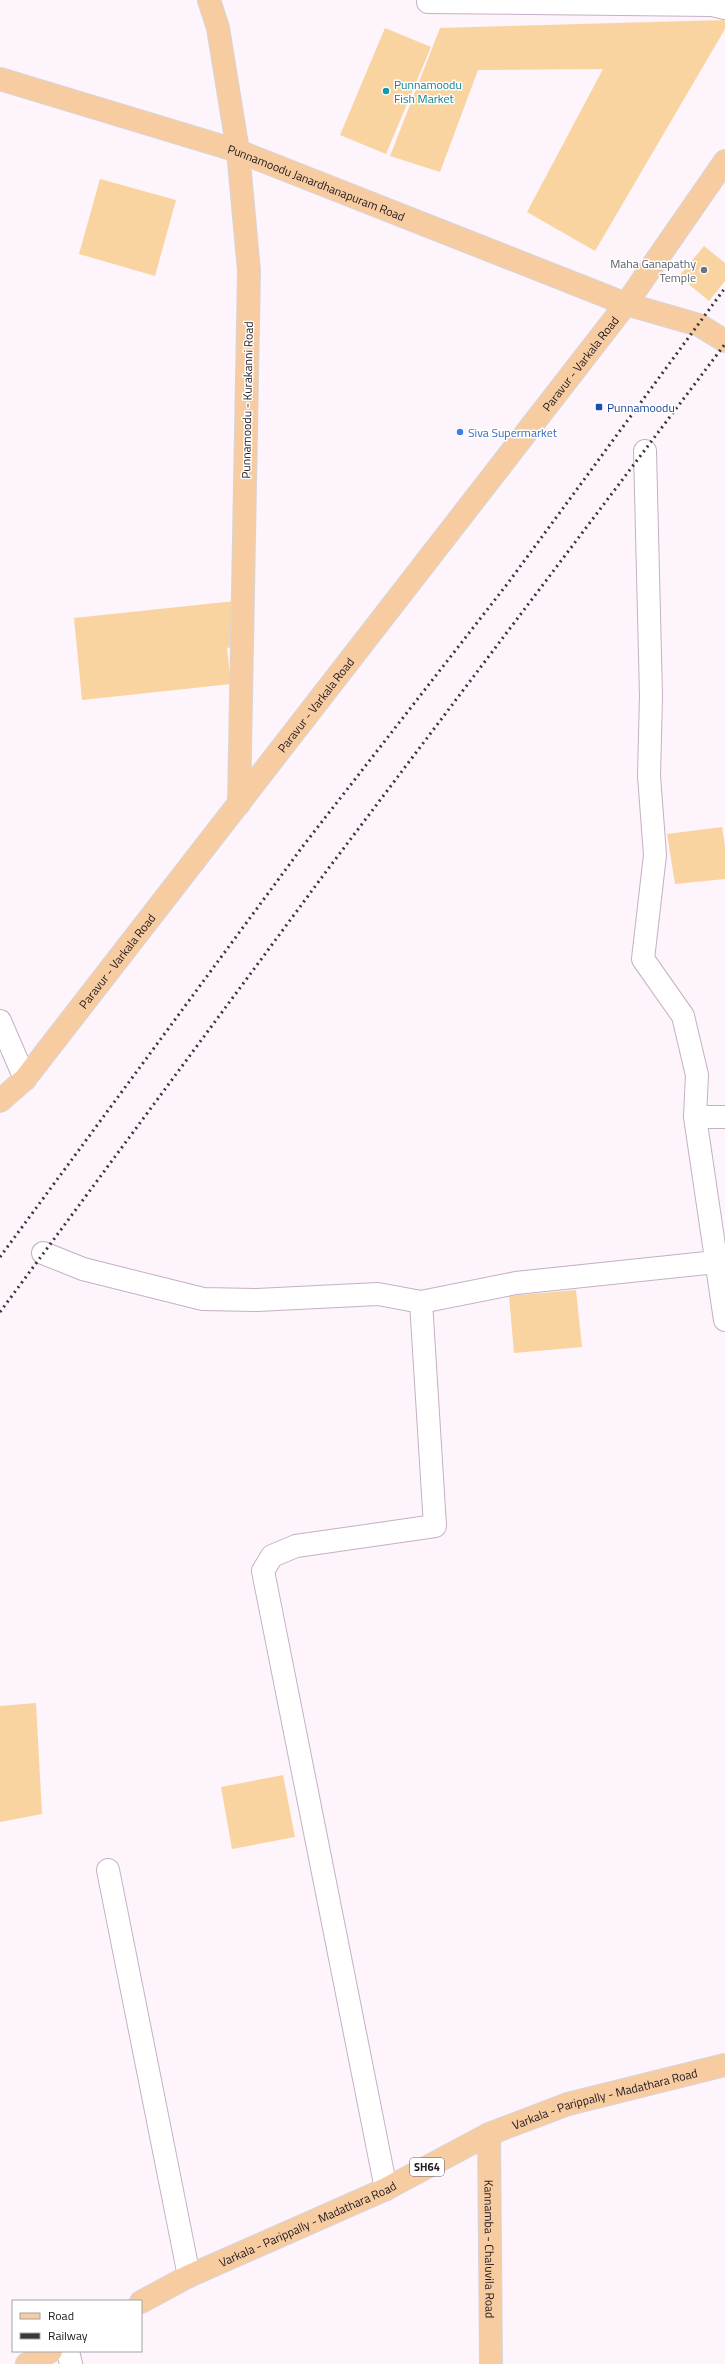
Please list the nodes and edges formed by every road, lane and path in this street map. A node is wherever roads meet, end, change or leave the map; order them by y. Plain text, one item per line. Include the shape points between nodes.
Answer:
1 (209, 0) edge
2 (428, 2) dead end
3 (725, 8) edge
4 (0, 79) edge
5 (238, 151) junction
6 (725, 161) edge
7 (626, 304) junction
8 (725, 340) edge
9 (645, 451) dead end
10 (239, 804) junction
11 (0, 1021) edge
12 (24, 1080) junction
13 (0, 1101) edge
14 (695, 1117) junction
15 (725, 1117) edge
16 (43, 1254) dead end
17 (716, 1262) junction
18 (421, 1302) junction
19 (725, 1320) edge
20 (108, 1870) dead end
21 (725, 2065) edge
22 (489, 2134) junction
23 (386, 2189) junction
24 (189, 2276) junction
25 (142, 2301) edge
26 (49, 2352) edge
27 (68, 2352) edge
28 (27, 2364) edge
29 (71, 2364) edge
30 (491, 2364) edge

1 - 5 main road, Punnamoodu - Kurakanni Road via 218,28
2 - 3 street via 712,5
4 - 5 main road, Punnamoodu Janardhanapuram Road
5 - 7 main road, Punnamoodu Janardhanapuram Road
5 - 10 main road, Punnamoodu - Kurakanni Road via 249,271
6 - 7 main road, Paravur - Varkala Road
7 - 8 main road, Punnamoodu Janardhanapuram Road via 698,325
7 - 10 main road, Paravur - Varkala Road
9 - 14 street via 651,696 649,776 655,855 643,960 683,1016 697,1075
10 - 12 main road, Paravur - Varkala Road
11 - 12 street
12 - 13 main road, Paravur - Varkala Road
14 - 15 street
14 - 17 street
16 - 18 street via 83,1269 203,1300 378,1294
17 - 18 street via 516,1283
17 - 19 street
18 - 23 street via 435,1526 296,1546 272,1556 263,1571
20 - 24 street
21 - 22 main road, Varkala - Parippally - Madathara Road / SH64 via 568,2104
22 - 23 main road, Varkala - Parippally - Madathara Road / SH64
22 - 30 main road, Kannamba - Chaluvila Road
23 - 24 main road, Varkala - Parippally - Madathara Road / SH64
24 - 25 main road, Varkala - Parippally - Madathara Road / SH64
26 - 28 main road
27 - 29 street

